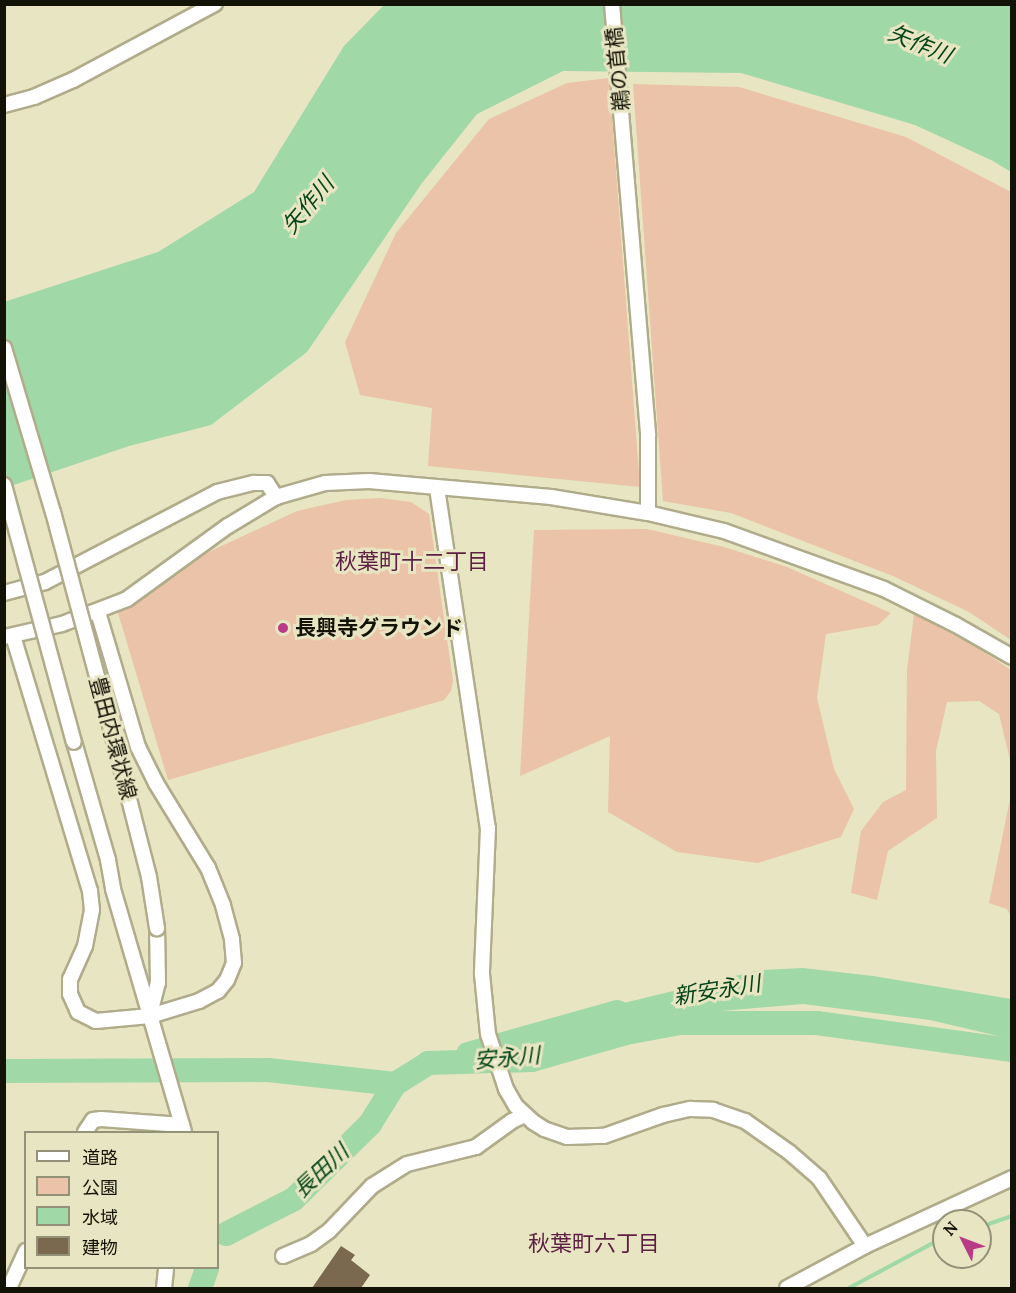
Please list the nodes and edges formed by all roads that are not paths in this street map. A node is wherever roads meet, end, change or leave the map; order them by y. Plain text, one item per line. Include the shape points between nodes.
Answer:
1 (215, 4) edge
2 (612, 4) edge
3 (4, 105) edge
4 (4, 348) edge
5 (4, 485) edge
6 (437, 488) junction
7 (276, 497) junction
8 (648, 513) junction
9 (4, 593) edge
10 (98, 612) junction
11 (9, 637) edge
12 (1011, 657) edge
13 (150, 1017) junction
14 (525, 1115) junction
15 (183, 1129) edge
16 (86, 1131) edge
17 (1011, 1178) edge
18 (865, 1246) junction
19 (24, 1255) edge
20 (283, 1256) dead end
21 (166, 1269) edge
22 (9, 1288) edge
23 (165, 1288) edge
24 (788, 1288) edge

1 - 3 street via 73,80
2 - 8 street, 鵜の首橋 via 648,435
4 - 13 street, 豊田内環状線, bridge via 53,512 149,877 158,983
5 - 13 street, 豊田内環状線, bridge
6 - 7 street via 369,481 325,483
6 - 8 street via 551,497
6 - 14 street via 488,828 482,974 488,1034 499,1075
7 - 9 street via 267,483 217,492 45,582
7 - 10 street via 228,525 133,595
8 - 12 street via 724,531 874,585
10 - 11 street
10 - 13 street via 138,747 208,868 232,939 234,963 218,991
11 - 13 street via 90,891 92,910 85,946 70,979 70,994 78,1012 96,1021
13 - 15 street
14 - 18 street via 544,1129 581,1137 604,1136 690,1109 726,1114 757,1128 819,1178
14 - 20 street via 476,1147 428,1157 398,1169 372,1186 329,1231
15 - 16 street via 101,1119 93,1120
17 - 18 street
18 - 24 street
19 - 22 street
21 - 23 street

